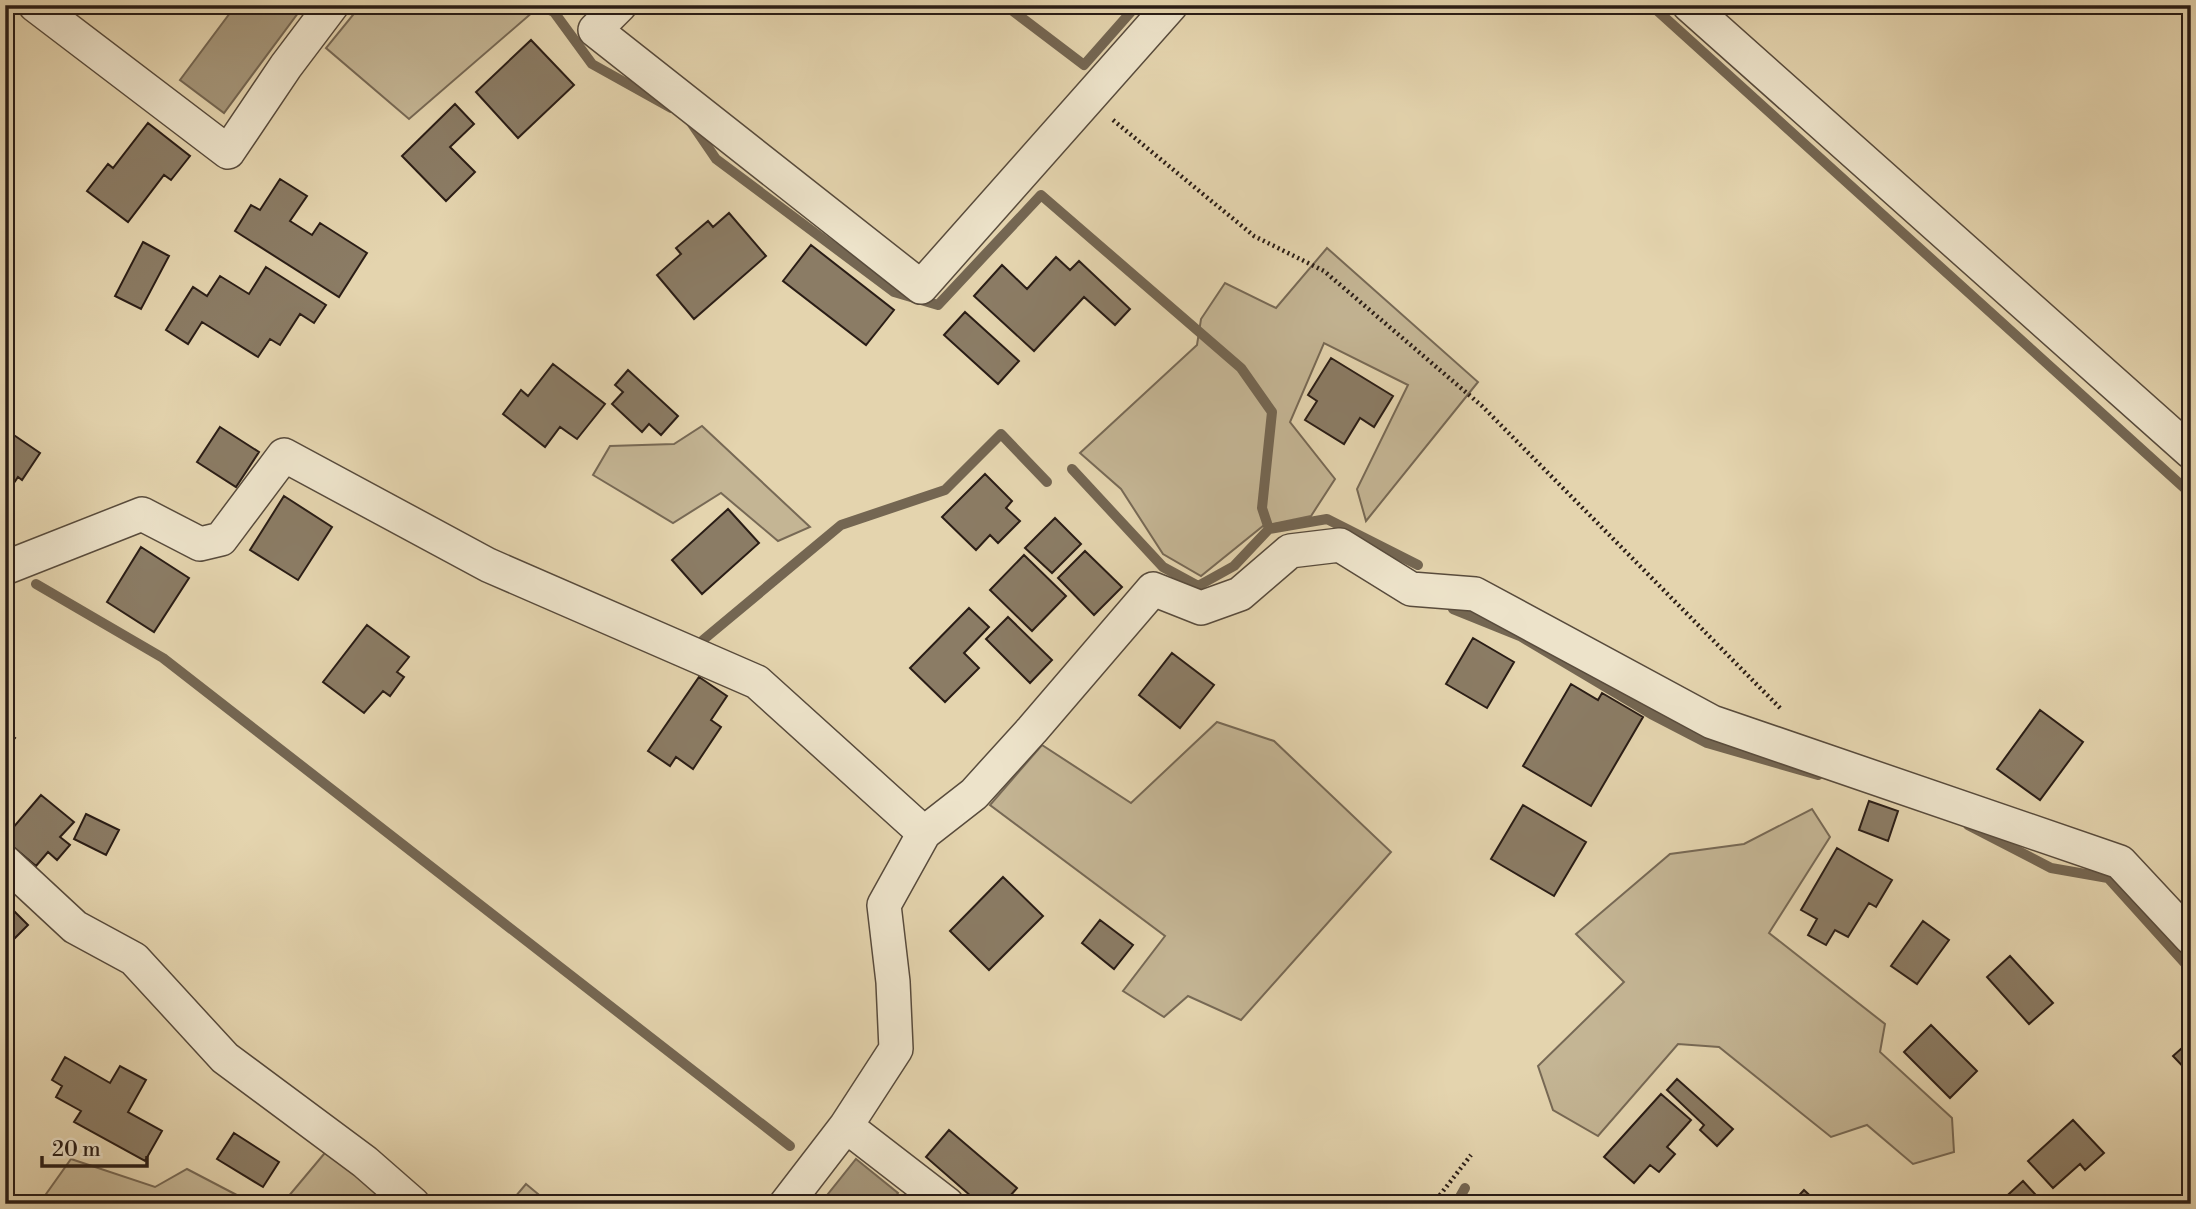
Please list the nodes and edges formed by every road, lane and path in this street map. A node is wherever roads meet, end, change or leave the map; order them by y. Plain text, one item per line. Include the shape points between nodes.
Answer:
1 (36, 5) edge
2 (332, 5) edge
3 (620, 5) edge
4 (1171, 5) edge
5 (1689, 5) edge
6 (1088, 100) junction
7 (2191, 452) edge
8 (5, 568) edge
9 (1782, 709) dead end
10 (924, 833) junction
11 (5, 862) edge
12 (2191, 938) edge
13 (846, 1126) junction
14 (1471, 1155) dead end
15 (413, 1204) edge
16 (786, 1204) edge
17 (947, 1204) edge
18 (1433, 1204) edge

1 - 2 street via 228,152
3 - 6 street via 595,30 921,288
4 - 6 street
5 - 7 street
6 - 9 path via 1254,236 1324,271 1482,406
8 - 10 street via 142,514 200,544 221,539 284,455 488,565 757,682
10 - 12 street via 974,794 1153,589 1201,608 1240,594 1290,551 1340,545 1411,589 1475,594 1712,722 2120,862
10 - 13 street via 884,905 896,1049
11 - 15 street via 75,927 134,959 225,1058 365,1162
13 - 16 street
13 - 17 street
14 - 18 path

